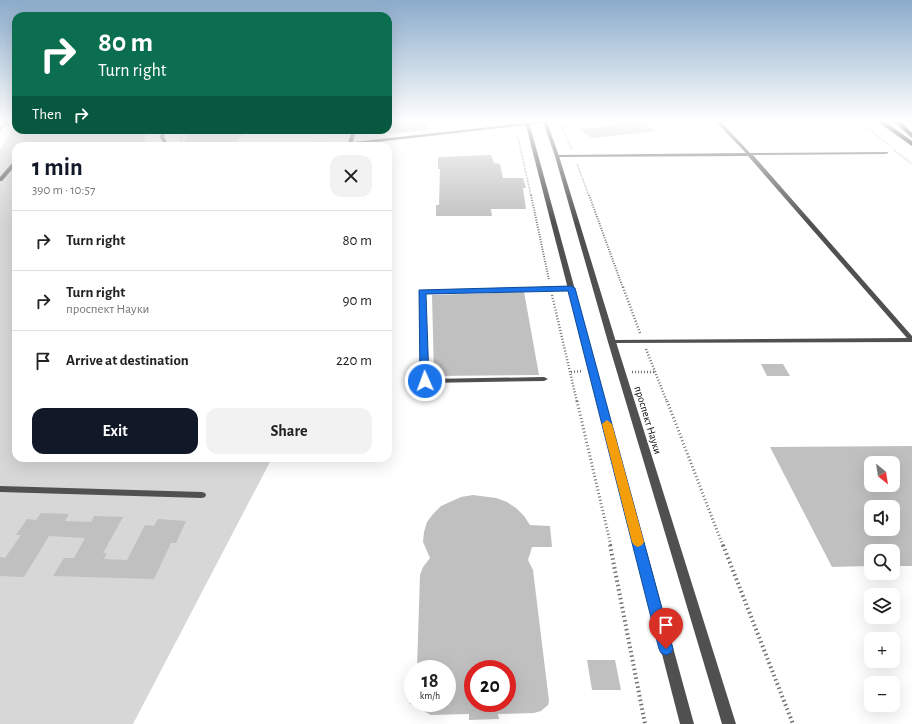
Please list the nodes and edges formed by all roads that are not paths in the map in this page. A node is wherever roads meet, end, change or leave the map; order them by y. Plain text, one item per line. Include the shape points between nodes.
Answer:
1 (536, 156) edge
2 (557, 156) joint
3 (561, 156) edge
4 (751, 156) edge
5 (12, 166) edge
6 (0, 180) edge
7 (571, 288) junction
8 (912, 340) edge
9 (612, 342) junction
10 (544, 379) dead end
11 (0, 489) edge
12 (202, 495) dead end
13 (687, 724) edge
14 (729, 724) edge

1 - 7 street
2 - 3 lane
2 - 9 street, проспект Науки
4 - 8 lane
5 - 6 lane
7 - 10 lane via 422,292 425,381
7 - 13 street
8 - 9 lane
9 - 14 street, проспект Науки
11 - 12 lane

